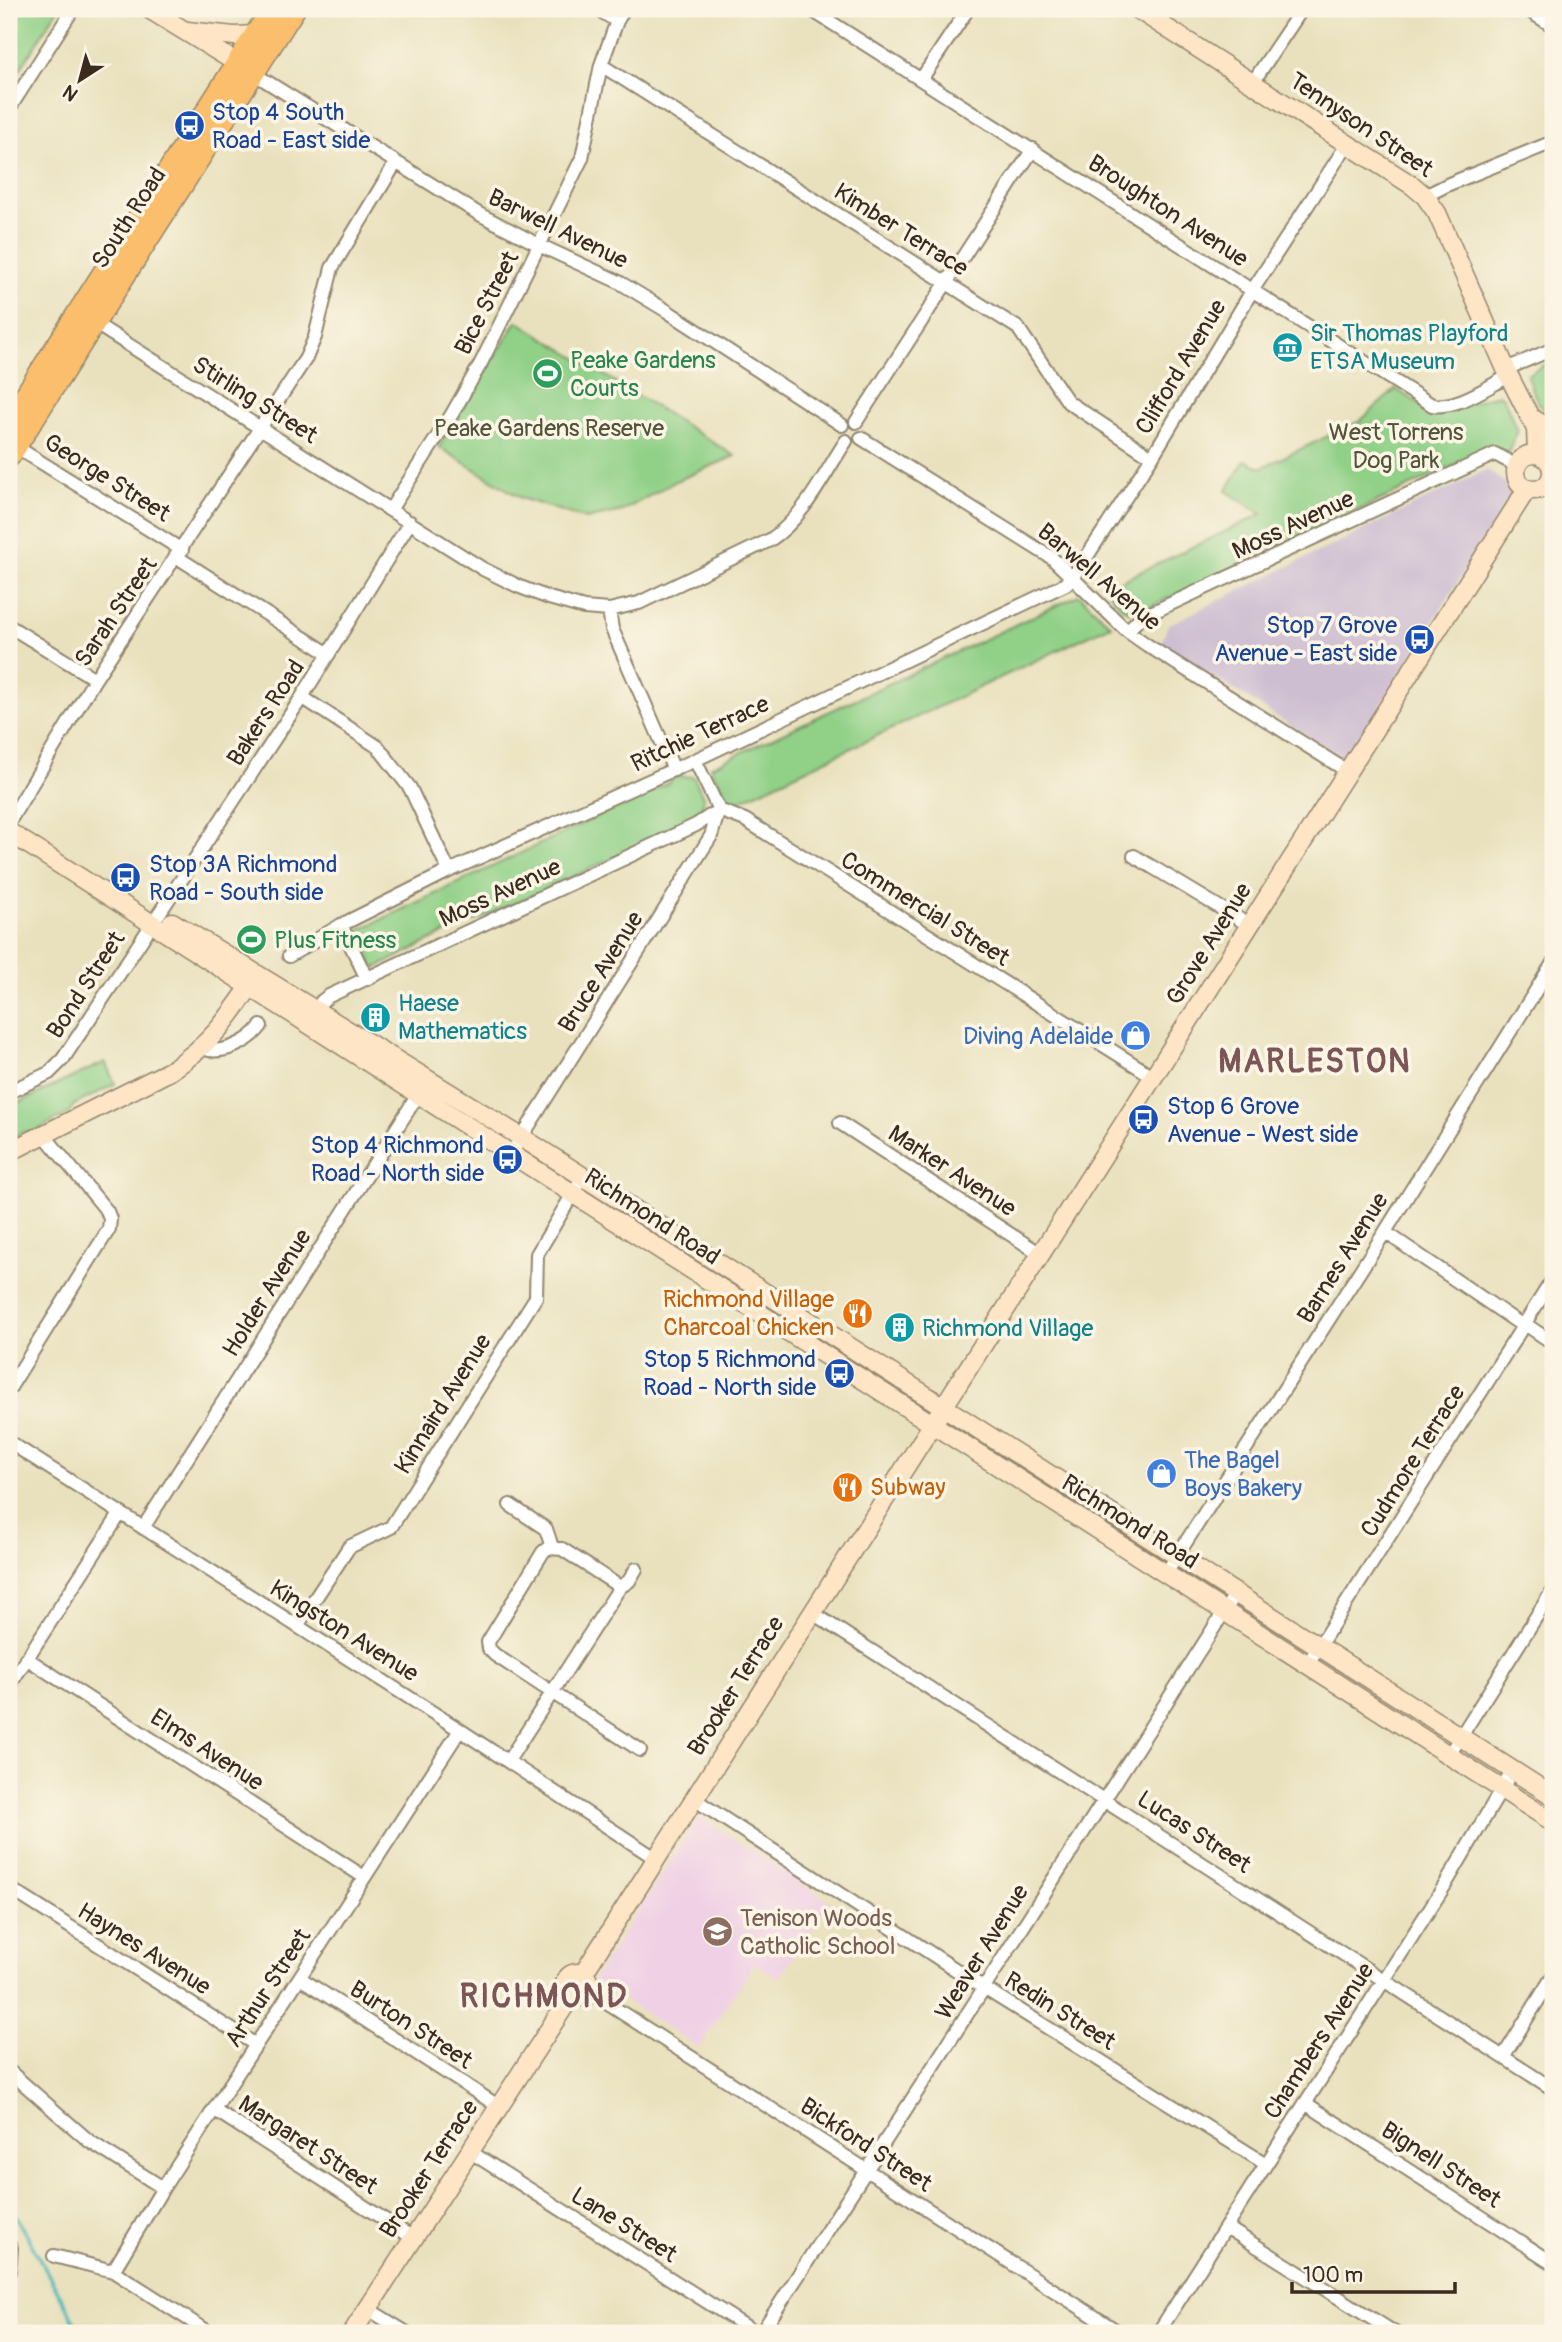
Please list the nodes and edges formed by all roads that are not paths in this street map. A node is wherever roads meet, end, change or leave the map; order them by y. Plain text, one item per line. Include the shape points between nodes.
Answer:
1 (73, 9) edge
2 (149, 9) edge
3 (273, 9) edge
4 (293, 9) edge
5 (597, 9) edge
6 (624, 9) edge
7 (810, 9) edge
8 (968, 9) edge
9 (1137, 9) edge
10 (1302, 9) edge
11 (1526, 9) edge
12 (617, 22) junction
13 (1553, 26) edge
14 (183, 31) junction
15 (256, 35) junction
16 (601, 65) junction
17 (245, 68) junction
18 (922, 78) junction
19 (1253, 82) junction
20 (9, 109) edge
21 (1553, 142) edge
22 (1348, 144) junction
23 (1033, 149) junction
24 (395, 164) junction
25 (1425, 196) junction
26 (539, 245) junction
27 (946, 283) junction
28 (1252, 291) junction
29 (86, 318) junction
30 (1553, 349) edge
31 (1507, 372) junction
32 (1530, 416) junction
33 (856, 422) junction
34 (842, 425) junction
35 (260, 427) junction
36 (1553, 428) edge
37 (861, 438) junction
38 (10, 441) edge
39 (846, 441) junction
40 (1152, 457) junction
41 (1540, 457) edge
42 (1550, 488) edge
43 (1527, 489) junction
44 (390, 510) junction
45 (410, 522) junction
46 (180, 554) junction
47 (1072, 577) junction
48 (609, 610) junction
49 (9, 626) edge
50 (1127, 631) junction
51 (329, 654) junction
52 (95, 679) junction
53 (302, 697) junction
54 (695, 760) junction
55 (674, 769) junction
56 (1347, 771) junction
57 (719, 810) junction
58 (9, 823) edge
59 (1134, 856) dead end
60 (449, 871) junction
61 (156, 919) junction
62 (341, 925) junction
63 (1249, 925) junction
64 (289, 956) dead end
65 (1553, 963) edge
66 (367, 979) junction
67 (254, 981) junction
68 (311, 1017) junction
69 (261, 1026) dead end
70 (202, 1048) junction
71 (1154, 1077) junction
72 (423, 1087) junction
73 (9, 1092) edge
74 (840, 1123) dead end
75 (44, 1135) junction
76 (521, 1137) junction
77 (9, 1152) edge
78 (511, 1154) junction
79 (583, 1177) junction
80 (572, 1195) junction
81 (1385, 1232) junction
82 (1042, 1255) junction
83 (1553, 1279) edge
84 (1524, 1325) junction
85 (1553, 1343) edge
86 (9, 1389) edge
87 (944, 1406) junction
88 (932, 1425) junction
89 (9, 1442) edge
90 (510, 1505) dead end
91 (120, 1514) junction
92 (143, 1528) junction
93 (552, 1547) junction
94 (1178, 1556) junction
95 (636, 1569) dead end
96 (1166, 1573) junction
97 (620, 1587) junction
98 (1553, 1590) edge
99 (1236, 1593) junction
100 (1224, 1611) junction
101 (811, 1612) junction
102 (297, 1626) junction
103 (1320, 1647) junction
104 (26, 1658) junction
105 (1307, 1665) junction
106 (9, 1686) edge
107 (552, 1692) junction
108 (460, 1730) junction
109 (1460, 1737) junction
110 (640, 1750) dead end
111 (1449, 1755) junction
112 (508, 1761) junction
113 (1513, 1770) junction
114 (1502, 1789) junction
115 (1553, 1796) edge
116 (1104, 1798) junction
117 (694, 1799) junction
118 (1553, 1822) edge
119 (656, 1857) junction
120 (364, 1877) junction
121 (9, 1888) edge
122 (1553, 1976) edge
123 (300, 1979) junction
124 (1383, 1981) junction
125 (581, 1987) junction
126 (984, 1988) junction
127 (256, 2045) junction
128 (1503, 2057) junction
129 (9, 2071) edge
130 (1553, 2089) edge
131 (1305, 2103) junction
132 (498, 2106) junction
133 (215, 2109) junction
134 (469, 2151) junction
135 (1266, 2164) junction
136 (867, 2170) junction
137 (163, 2188) junction
138 (1226, 2227) junction
139 (413, 2238) junction
140 (9, 2246) edge
141 (54, 2256) dead end
142 (1553, 2263) edge
143 (113, 2271) junction
144 (9, 2272) edge
145 (368, 2309) junction
146 (210, 2333) edge
147 (352, 2333) edge
148 (407, 2333) edge
149 (756, 2333) edge
150 (761, 2333) edge
151 (1121, 2333) edge
152 (1158, 2333) edge
153 (1395, 2333) edge

1 - 20 street
2 - 14 street
3 - 15 highway, South Road
4 - 17 highway, South Road
5 - 12 street
6 - 12 street, Bice Street
7 - 18 street, Broughton Avenue
8 - 18 street
9 - 19 street, Tennyson Street
10 - 19 street
11 - 13 street
12 - 16 street, Bice Street
14 - 15 street
14 - 17 street
15 - 17 highway, South Road
16 - 26 street, Bice Street via 582,158
16 - 27 street, Kimber Terrace
17 - 24 street, Barwell Avenue
17 - 29 highway, South Road
18 - 23 street, Broughton Avenue
19 - 22 street, Tennyson Street
21 - 25 street
22 - 25 street, Tennyson Street
22 - 28 street, Clifford Avenue
23 - 27 street
23 - 28 street, Broughton Avenue
24 - 26 street, Barwell Avenue
24 - 35 street, Sarah Street via 332,268 306,358
25 - 31 street, Tennyson Street
26 - 34 street, Barwell Avenue via 619,282
26 - 44 street, Bice Street via 481,363
27 - 33 street
27 - 40 street, Kimber Terrace via 1018,328 1068,402
28 - 31 street, Broughton Avenue via 1432,405 1451,404
28 - 40 street, Clifford Avenue
29 - 35 street, Stirling Street
29 - 38 highway, South Road
30 - 31 street, Broughton Avenue
31 - 32 street, Tennyson Street
31 - 41 street, Tennyson Street via 1528,437
32 - 36 street
32 - 41 street, Tennyson Street
33 - 34 street
33 - 37 street
34 - 39 street via 841,436
35 - 44 street, Stirling Street
35 - 46 street, Sarah Street
37 - 39 street
37 - 47 street, Barwell Avenue via 1052,558
38 - 46 street, George Street
39 - 48 street via 779,534 639,603
40 - 47 street, Clifford Avenue
41 - 42 street via 1552,479
41 - 43 street via 1518,480
41 - 50 street, Moss Avenue via 1495,454 1140,618
42 - 43 street
43 - 56 street, Grove Avenue
44 - 45 street, Stirling Street
45 - 48 street, Stirling Street via 520,587 584,608
45 - 51 street, Bakers Road
46 - 51 street, George Street
46 - 52 street, Sarah Street
47 - 50 street, Barwell Avenue
47 - 54 street, Ritchie Terrace via 1058,589
48 - 55 street via 612,629
49 - 52 street
50 - 56 street, Barwell Avenue
51 - 53 street, Bakers Road
52 - 58 street, Sarah Street
53 - 60 street via 378,747 410,788
53 - 61 street, Bakers Road
54 - 55 street, Ritchie Terrace
54 - 57 street
55 - 60 street, Ritchie Terrace
56 - 63 street, Grove Avenue
57 - 66 street, Moss Avenue via 696,825
57 - 71 street, Commercial Street via 745,820
57 - 76 street, Bruce Avenue via 711,836
58 - 61 street, Richmond Road
59 - 63 street
60 - 62 street, Ritchie Terrace
61 - 67 street, Richmond Road
61 - 73 street, Bond Street via 54,1070
62 - 64 street, Ritchie Terrace
62 - 66 street
63 - 71 street, Grove Avenue
65 - 81 street, Barnes Avenue
66 - 68 street, Moss Avenue via 329,996
67 - 68 street, Richmond Road
67 - 70 street via 226,1023
68 - 72 street, Richmond Road
69 - 70 street via 252,1037 217,1052
70 - 75 street via 170,1071
71 - 82 street, Grove Avenue
72 - 76 street, Richmond Road
72 - 78 street, Richmond Road
72 - 92 street, Holder Avenue
74 - 82 street, Marker Avenue
75 - 77 street
75 - 86 street via 107,1211 109,1229
76 - 78 street, Bruce Avenue
76 - 79 street, Richmond Road
78 - 80 street, Richmond Road
79 - 80 street, Kinnaird Avenue
79 - 87 street, Richmond Road
80 - 88 street, Richmond Road
80 - 102 street, Kinnaird Avenue via 537,1254 536,1297 391,1527 349,1547
81 - 84 street
81 - 94 street, Barnes Avenue
82 - 87 street, Grove Avenue
83 - 84 street, Cudmore Terrace
84 - 85 street
84 - 103 street, Cudmore Terrace
87 - 88 street, Grove Avenue
87 - 94 street, Richmond Road
88 - 96 street, Richmond Road
88 - 101 street, Brooker Terrace
89 - 91 street, Kingston Avenue
90 - 93 street via 546,1529
91 - 92 street, Kingston Avenue
91 - 104 street
92 - 102 street, Kingston Avenue
93 - 97 street
93 - 107 street via 543,1552 488,1642 495,1655
94 - 96 street, Barnes Avenue
94 - 99 street, Richmond Road
95 - 97 street
96 - 100 street, Richmond Road
97 - 107 street
98 - 109 street
99 - 100 street, Weaver Avenue
99 - 103 street, Richmond Road
100 - 105 street, Richmond Road
100 - 116 street, Weaver Avenue
101 - 116 street, Lucas Street
101 - 117 street, Brooker Terrace
102 - 108 street, Kingston Avenue
103 - 105 street, Cudmore Terrace
103 - 109 street, Richmond Road
104 - 106 street
104 - 120 street, Elms Avenue
105 - 111 street, Richmond Road
107 - 110 street
107 - 112 street
108 - 112 street, Kingston Avenue
108 - 120 street, Arthur Street
109 - 111 street
109 - 113 street, Richmond Road
111 - 114 street, Richmond Road
112 - 119 street, Kingston Avenue
113 - 114 street, Chambers Avenue
113 - 115 street, Richmond Road
114 - 118 street, Richmond Road
114 - 124 street, Chambers Avenue
116 - 124 street, Lucas Street
116 - 126 street, Weaver Avenue
117 - 119 street, Brooker Terrace
117 - 126 street, Redin Street
119 - 125 street, Brooker Terrace
120 - 123 street, Arthur Street
121 - 127 street, Haynes Avenue
122 - 128 street
123 - 127 street, Arthur Street
123 - 132 street, Burton Street
124 - 128 street, Lucas Street
124 - 131 street, Chambers Avenue
125 - 132 street, Brooker Terrace
125 - 136 street, Bickford Street
126 - 135 street, Redin Street
126 - 136 street, Weaver Avenue
127 - 133 street, Arthur Street
128 - 130 street, Lucas Street
129 - 137 street via 89,2141
131 - 135 street, Chambers Avenue
131 - 142 street, Bignell Street
132 - 134 street, Brooker Terrace
133 - 137 street, Arthur Street
133 - 139 street, Margaret Street
134 - 139 street, Brooker Terrace
134 - 149 street, Lane Street
135 - 138 street, Chambers Avenue
136 - 150 street, Weaver Avenue
136 - 151 street, Bickford Street
137 - 143 street, Arthur Street
138 - 152 street, Chambers Avenue
138 - 153 street
139 - 145 street, Brooker Terrace
140 - 144 street
141 - 143 street
143 - 146 street
145 - 147 street, Brooker Terrace
145 - 148 street

